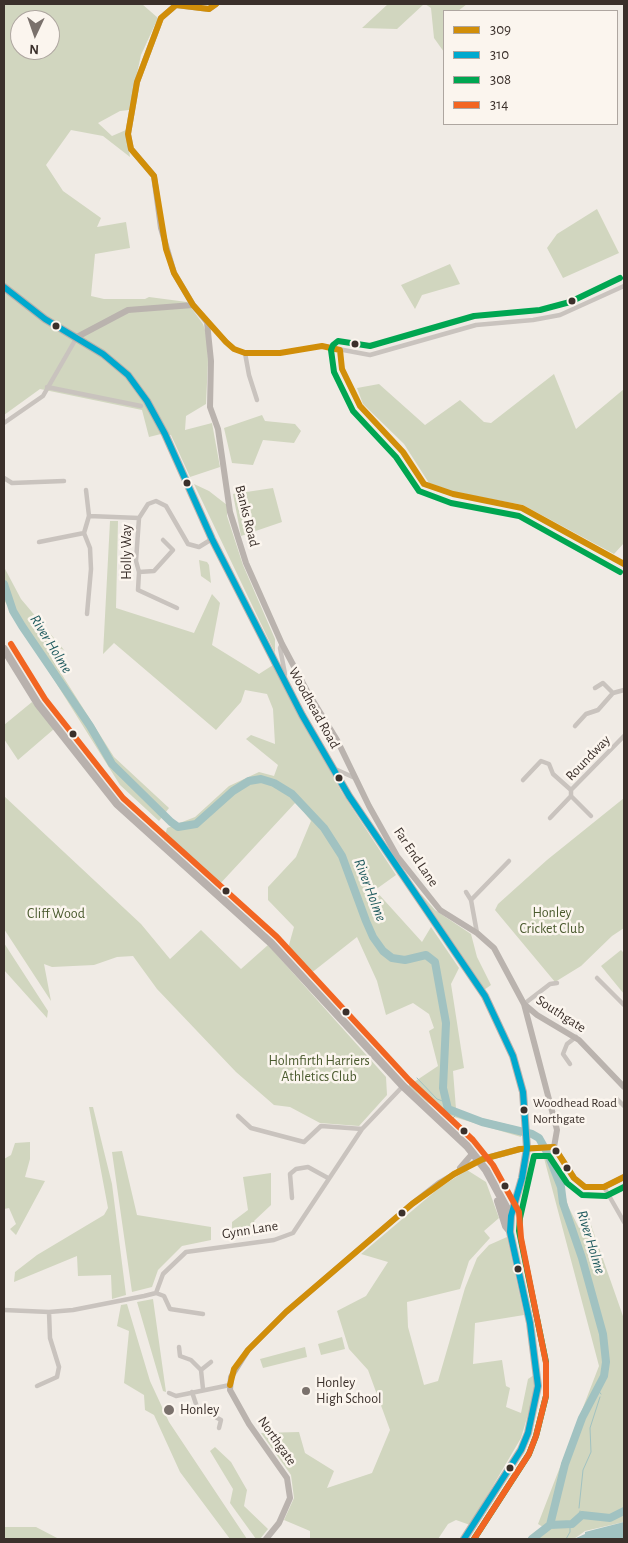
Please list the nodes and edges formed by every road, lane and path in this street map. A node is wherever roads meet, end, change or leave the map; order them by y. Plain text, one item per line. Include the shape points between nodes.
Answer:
1 (216, 4) edge
2 (624, 286) edge
3 (4, 287) edge
4 (192, 306) junction
5 (207, 322) junction
6 (77, 337) junction
7 (340, 350) junction
8 (245, 353) junction
9 (47, 387) junction
10 (257, 400) dead end
11 (142, 406) dead end
12 (4, 423) edge
13 (4, 478) edge
14 (64, 481) dead end
15 (86, 490) dead end
16 (88, 516) junction
17 (139, 518) junction
18 (84, 533) junction
19 (212, 539) junction
20 (163, 540) dead end
21 (39, 542) dead end
22 (624, 564) edge
23 (139, 572) junction
24 (177, 608) dead end
25 (87, 614) dead end
26 (282, 644) junction
27 (4, 650) edge
28 (284, 678) junction
29 (595, 688) dead end
30 (624, 690) edge
31 (613, 694) junction
32 (313, 702) joint
33 (575, 716) dead end
34 (579, 720) junction
35 (575, 726) dead end
36 (624, 736) edge
37 (333, 769) junction
38 (355, 778) junction
39 (523, 780) dead end
40 (571, 790) junction
41 (571, 796) junction
42 (591, 816) dead end
43 (550, 818) dead end
44 (509, 861) dead end
45 (466, 892) dead end
46 (471, 900) junction
47 (477, 933) junction
48 (597, 978) dead end
49 (557, 983) dead end
50 (547, 986) junction
51 (551, 992) dead end
52 (524, 1004) junction
53 (624, 1005) edge
54 (576, 1037) junction
55 (570, 1064) dead end
56 (403, 1086) junction
57 (624, 1087) edge
58 (616, 1098) dead end
59 (624, 1106) edge
60 (238, 1116) dead end
61 (362, 1129) junction
62 (552, 1146) junction
63 (527, 1148) junction
64 (473, 1153) junction
65 (479, 1160) junction
66 (454, 1174) junction
67 (624, 1177) edge
68 (328, 1178) junction
69 (491, 1180) junction
70 (604, 1187) junction
71 (292, 1198) dead end
72 (503, 1201) junction
73 (514, 1205) junction
74 (502, 1214) junction
75 (511, 1216) junction
76 (624, 1222) edge
77 (510, 1232) junction
78 (156, 1293) junction
79 (4, 1310) edge
80 (49, 1312) junction
81 (203, 1314) dead end
82 (179, 1347) dead end
83 (211, 1362) dead end
84 (201, 1370) junction
85 (230, 1385) junction
86 (38, 1386) dead end
87 (203, 1389) junction
88 (192, 1392) junction
89 (169, 1393) dead end
90 (219, 1428) dead end
91 (266, 1539) edge
92 (464, 1539) edge

1 - 4 street via 209,9 176,6 161,18 138,82 128,134 135,154 154,176 168,256
2 - 7 street via 573,310 542,319 476,325 370,355
3 - 6 main road, Woodhead Road via 45,319
4 - 5 street
4 - 6 street via 128,310
5 - 8 street via 230,346
5 - 26 street, Banks Road via 211,361 210,407 218,430 230,512 246,563
6 - 9 street
6 - 19 main road, Woodhead Road via 128,375 147,401
7 - 8 street via 322,346 280,353
7 - 22 street via 342,370 360,406 404,452 424,484 453,494 522,508
8 - 10 street
9 - 11 street
9 - 12 street via 43,396
13 - 14 street via 12,483
15 - 16 street
16 - 17 street
16 - 18 street
17 - 19 street, Holly Way via 148,504 156,501 166,506 188,544 199,546
17 - 23 street, Holly Way via 136,561
18 - 21 street
18 - 25 street via 90,548 91,569
19 - 28 main road, Woodhead Road
20 - 23 street via 173,550 154,571
23 - 24 street, Holly Way via 138,590
26 - 28 street
26 - 32 street, Banks Road
27 - 56 main road via 38,704 117,804 271,943
28 - 37 main road, Woodhead Road
29 - 31 street via 598,682
30 - 31 street
31 - 34 street via 598,710
32 - 38 street, Far End Lane via 337,740
33 - 34 street
34 - 35 street
36 - 40 street, Roundway
37 - 38 street
37 - 63 main road, Woodhead Road via 493,1011 521,1082
38 - 47 street, Far End Lane via 398,856 434,904
39 - 40 street via 541,761 549,764 552,774
40 - 41 street, Roundway
41 - 42 street, Roundway
41 - 43 street, Roundway
44 - 46 street
45 - 46 street
46 - 47 street
47 - 52 street, Far End Lane via 499,956
48 - 53 street
49 - 50 street, Southgate
50 - 51 street, Southgate
50 - 52 street, Southgate
52 - 54 street, Southgate
52 - 62 street via 557,1130
54 - 55 street via 562,1054
54 - 57 street, Southgate
56 - 61 street, Gynn Lane
56 - 64 main road
58 - 59 street
60 - 61 street via 251,1128 304,1142 321,1126
61 - 68 street, Gynn Lane
62 - 63 street
62 - 70 street via 579,1184
63 - 65 street
63 - 73 main road, Woodhead Road
64 - 65 main road
64 - 66 street
65 - 66 street
65 - 69 main road
66 - 85 street via 412,1204 286,1312 248,1350 234,1369
67 - 70 street
68 - 71 street via 308,1167 296,1169 290,1174
68 - 78 street, Gynn Lane via 293,1233 274,1240 186,1252 163,1274
69 - 72 main road
69 - 74 main road
70 - 76 street
72 - 73 main road
72 - 75 main road
73 - 75 main road, Woodhead Road
74 - 75 main road
74 - 77 main road
75 - 77 main road, Woodhead Road
77 - 92 main road via 537,1364 537,1395 521,1450
78 - 80 street
78 - 81 street via 164,1296 170,1309
79 - 80 street
80 - 86 street via 50,1338 59,1367 56,1376
82 - 84 street via 180,1356 191,1360
83 - 84 street
84 - 87 street
85 - 87 street
85 - 91 street, Northgate via 232,1395 249,1424 287,1478 290,1498 279,1523
87 - 88 street
88 - 89 street via 176,1396
88 - 90 street via 197,1407 221,1420

